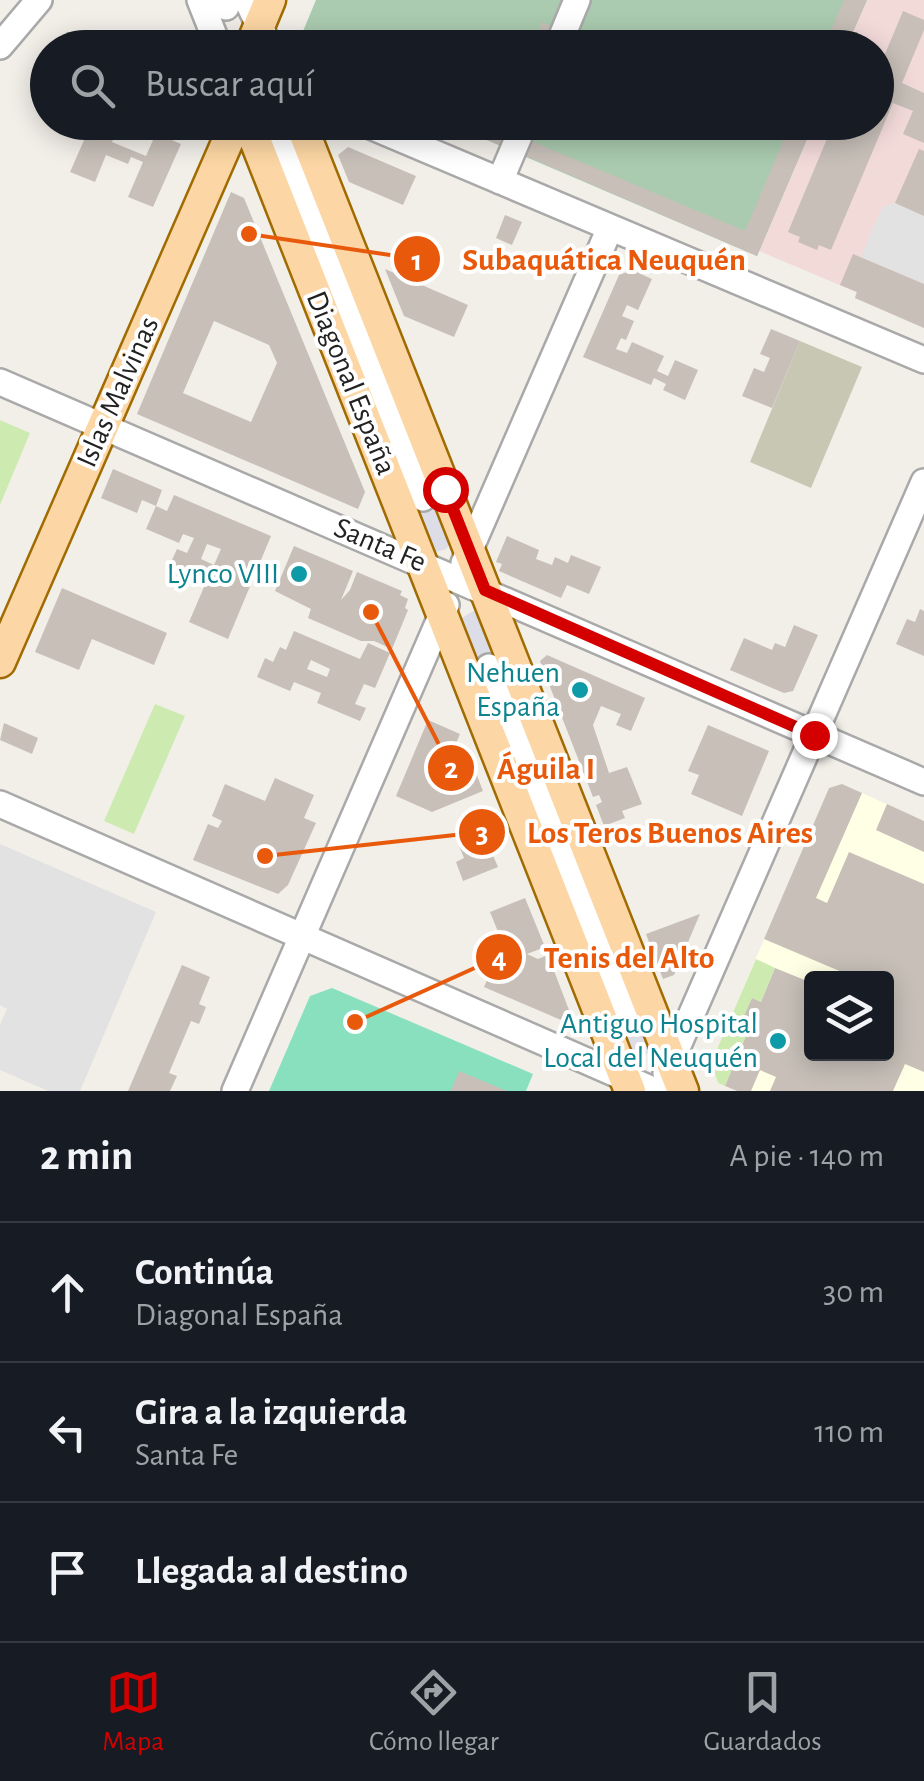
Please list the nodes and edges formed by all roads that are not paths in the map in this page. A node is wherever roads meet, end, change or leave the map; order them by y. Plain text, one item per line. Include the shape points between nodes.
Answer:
1 (39, 0) edge
2 (200, 0) edge
3 (287, 0) edge
4 (577, 0) edge
5 (253, 22) edge
6 (212, 30) edge
7 (564, 30) edge
8 (0, 46) edge
9 (228, 140) edge
10 (260, 140) edge
11 (276, 140) edge
12 (307, 140) edge
13 (403, 140) edge
14 (518, 140) edge
15 (318, 168) junction
16 (280, 171) junction
17 (500, 182) junction
18 (610, 228) junction
19 (924, 360) edge
20 (0, 382) edge
21 (104, 426) junction
22 (924, 482) edge
23 (426, 505) junction
24 (422, 563) junction
25 (471, 573) junction
26 (442, 614) junction
27 (0, 662) edge
28 (486, 680) junction
29 (522, 683) junction
30 (814, 735) junction
31 (924, 782) edge
32 (0, 804) edge
33 (302, 937) junction
34 (625, 1012) junction
35 (671, 1062) junction
36 (628, 1084) edge
37 (236, 1091) edge
38 (656, 1091) edge
39 (683, 1091) edge

1 - 8 street
2 - 6 street
3 - 5 main road via 276,28
4 - 7 street
9 - 21 main road, Islas Malvinas
10 - 16 main road, Diagonal España
11 - 16 street
12 - 15 main road, Diagonal España
13 - 17 street
14 - 17 street
15 - 16 main road via 301,156
15 - 23 main road, Diagonal España
16 - 23 main road, Diagonal España
17 - 18 street
18 - 19 street
18 - 25 street
20 - 21 street, Santa Fe
21 - 24 street, Santa Fe
21 - 27 main road, Islas Malvinas
22 - 30 street
23 - 24 main road, Diagonal España
23 - 25 main road, Diagonal España
24 - 25 street, Santa Fe
24 - 26 main road, Diagonal España
25 - 26 street
25 - 29 main road, Diagonal España
25 - 30 street, Santa Fe
26 - 28 main road, Diagonal España
26 - 33 street
28 - 29 main road via 505,672
28 - 34 main road, Diagonal España
29 - 34 main road, Diagonal España
30 - 31 street, Santa Fe
30 - 35 street
32 - 33 street
33 - 36 street
33 - 37 street
34 - 35 main road, Diagonal España
34 - 36 main road, Diagonal España
35 - 38 street
35 - 39 main road, Diagonal España
36 - 38 street

